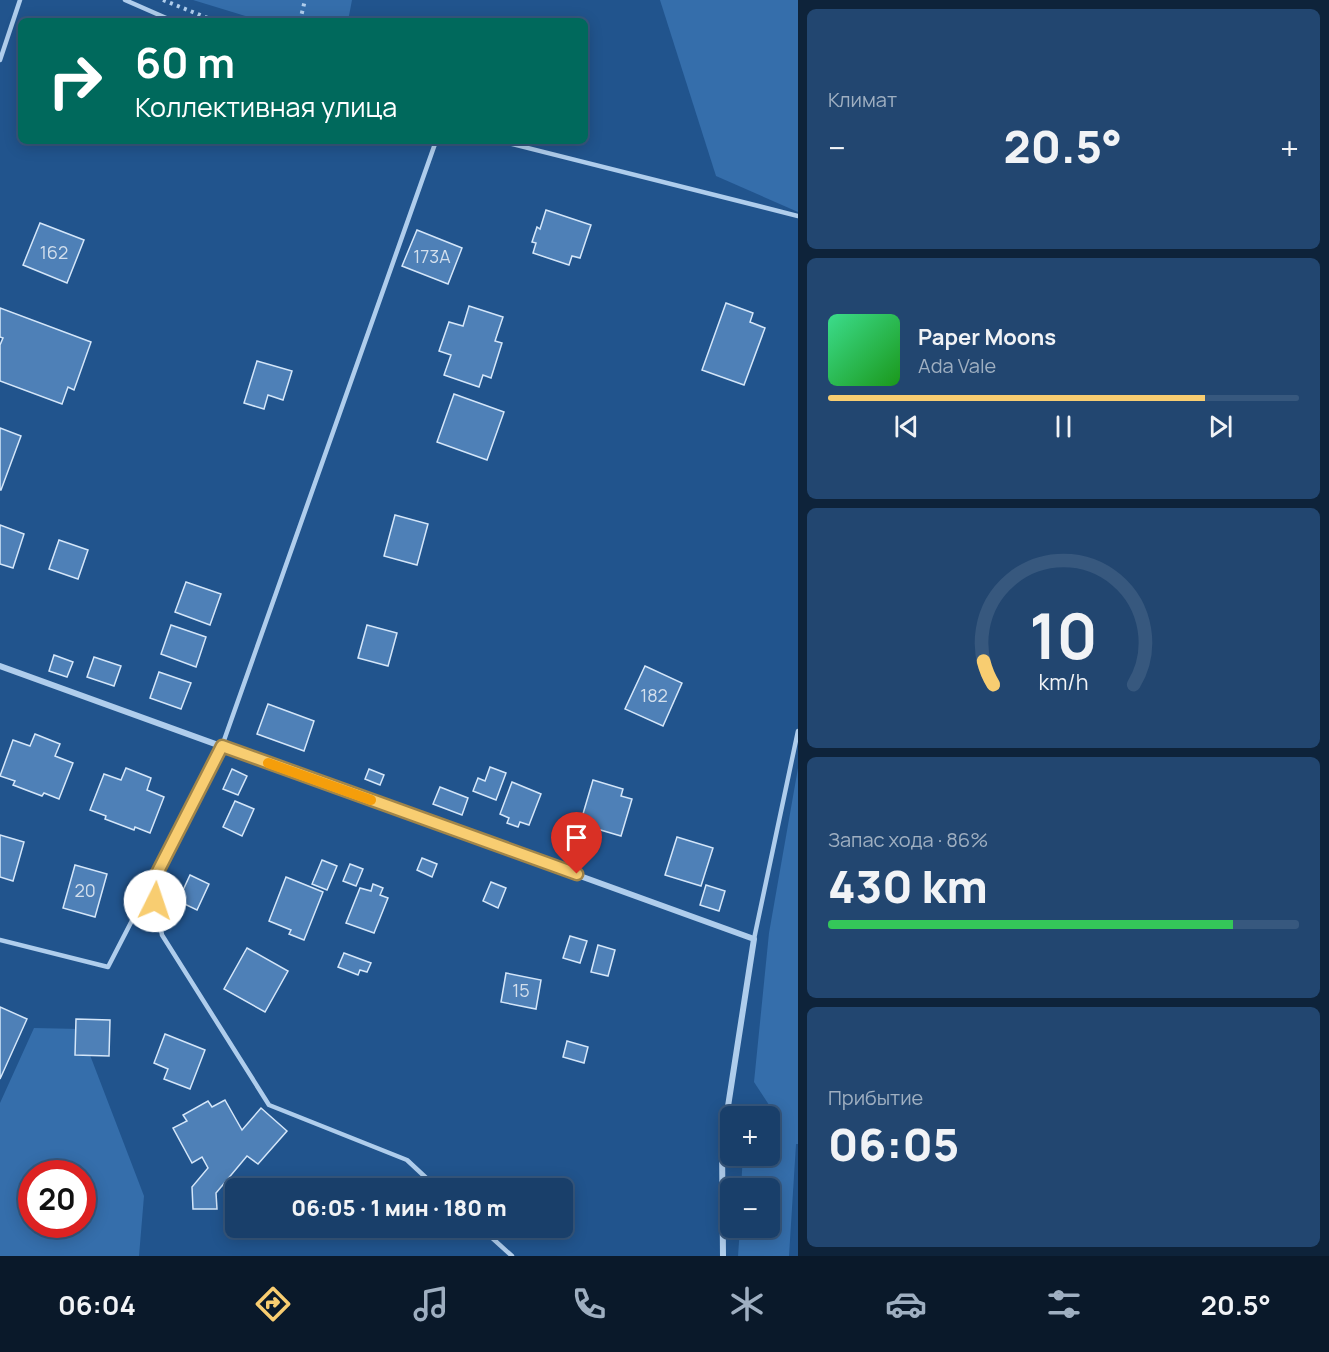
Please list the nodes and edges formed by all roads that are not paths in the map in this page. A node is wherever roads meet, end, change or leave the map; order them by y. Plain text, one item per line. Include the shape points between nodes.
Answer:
1 (20, 0) edge
2 (125, 0) edge
3 (166, 18) edge
4 (0, 60) edge
5 (435, 144) edge
6 (512, 144) edge
7 (798, 216) edge
8 (0, 666) edge
9 (798, 731) edge
10 (222, 746) junction
11 (152, 883) junction
12 (754, 939) junction
13 (0, 940) edge
14 (427, 1178) edge
15 (492, 1238) edge
16 (512, 1256) edge
17 (723, 1256) edge

1 - 4 lane
2 - 3 lane
5 - 10 lane
6 - 7 lane
8 - 10 street
9 - 12 lane
10 - 11 lane
10 - 12 street
11 - 13 lane via 108,967
11 - 14 lane via 162,935 269,1105 407,1160
12 - 17 street via 722,1145
15 - 16 lane

